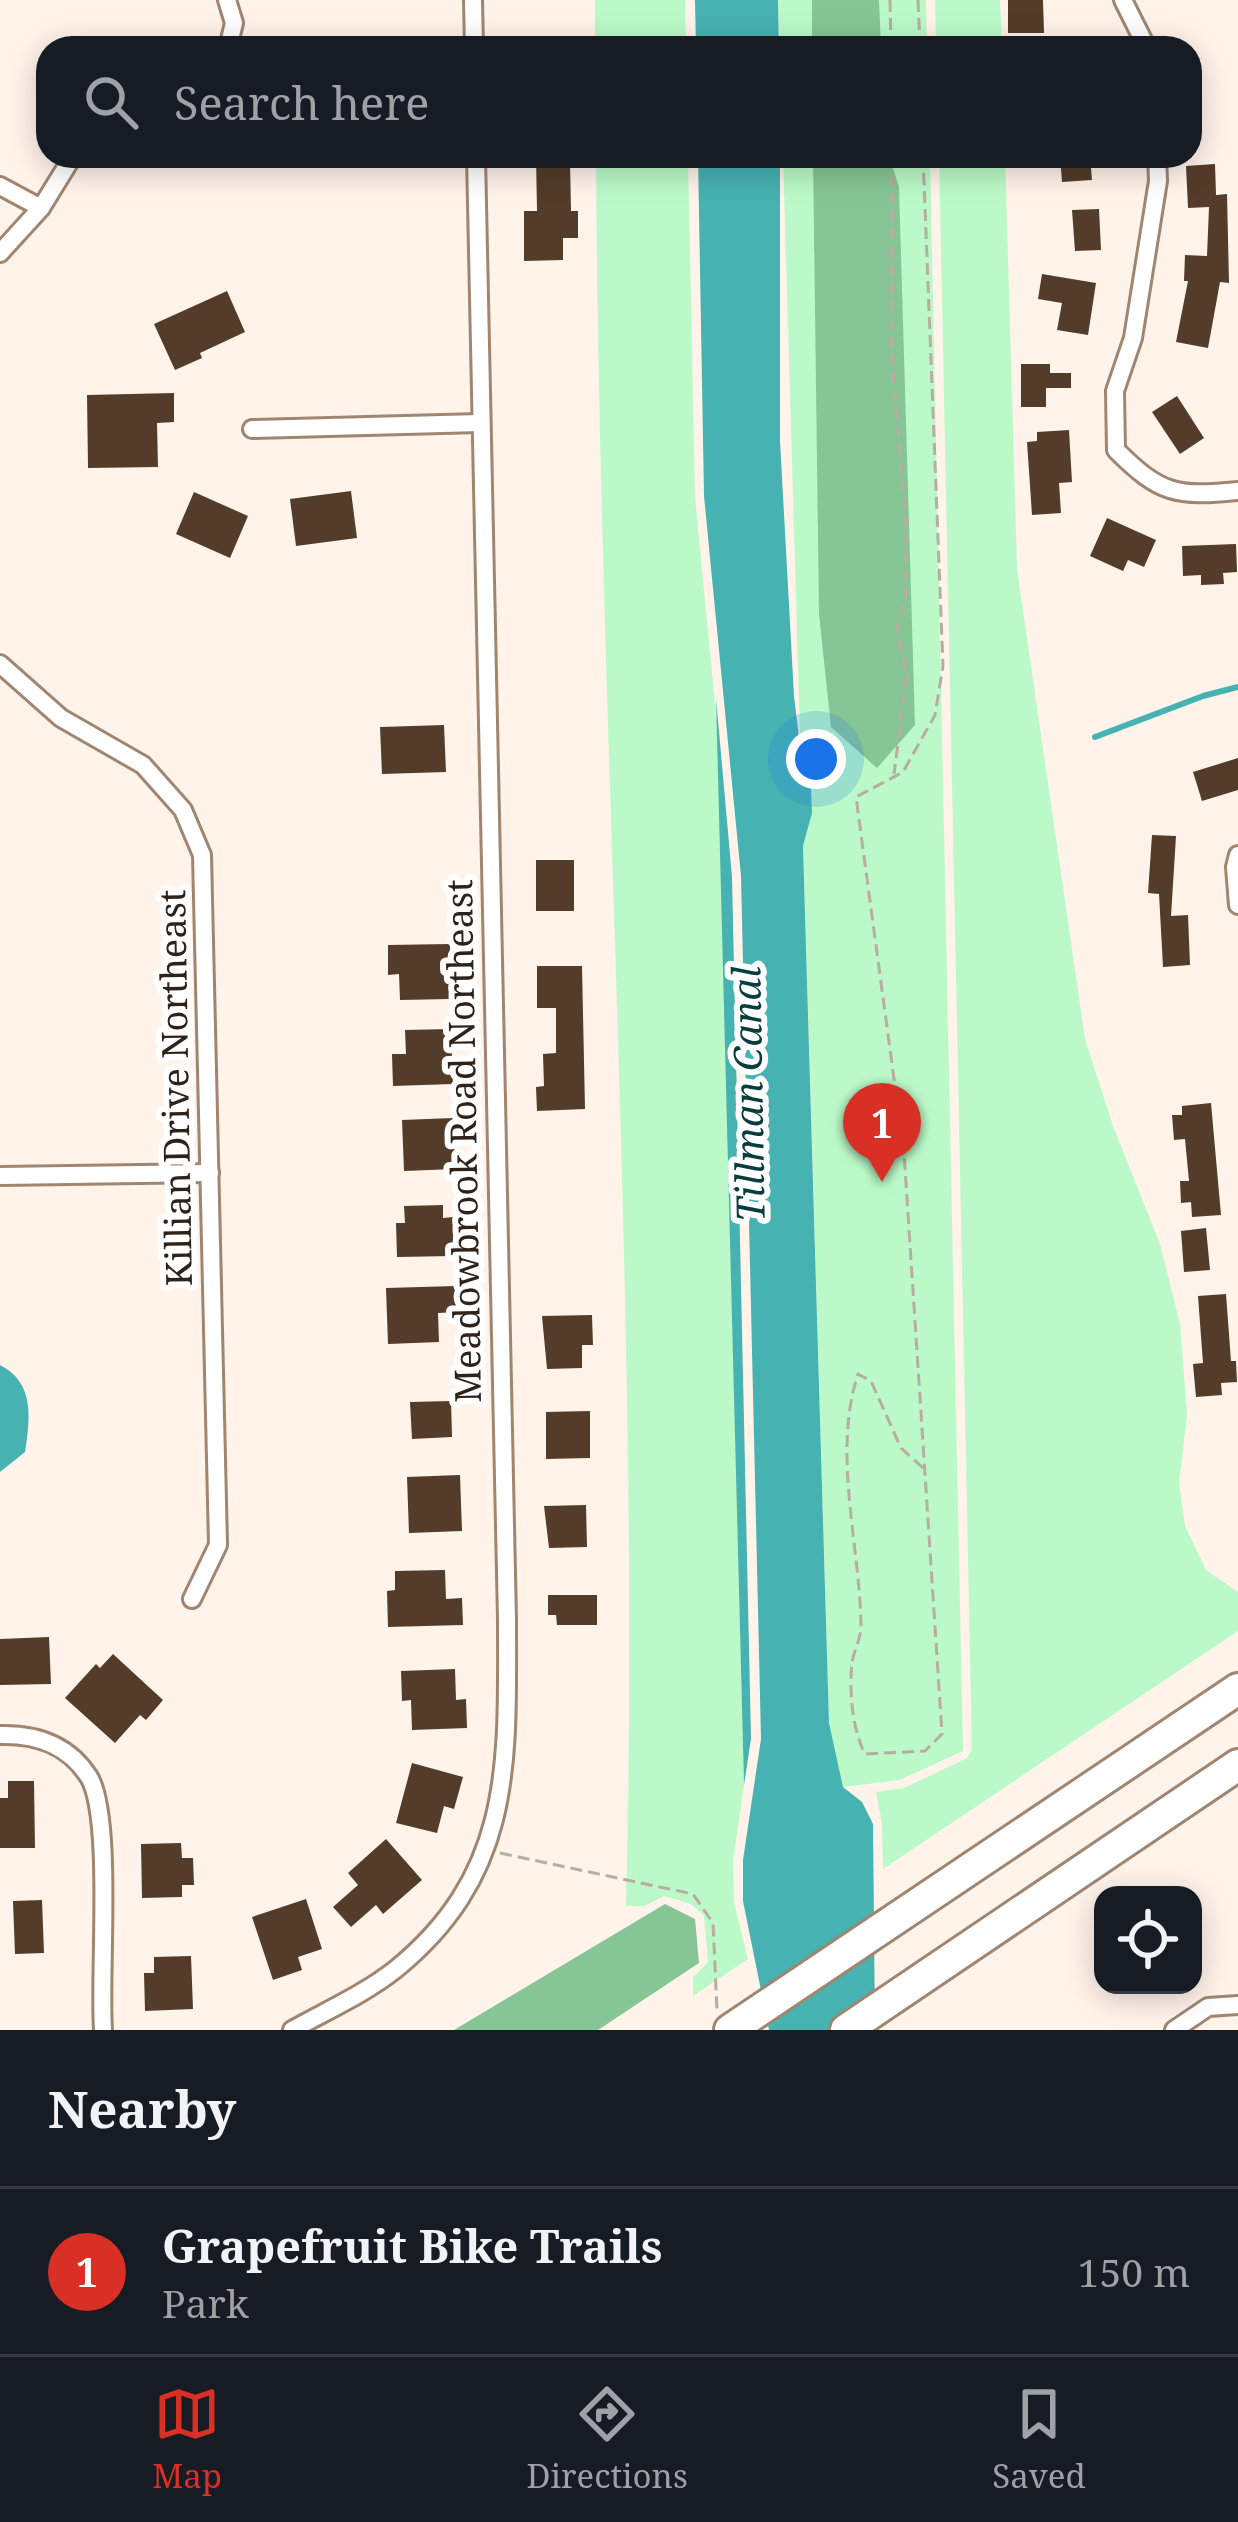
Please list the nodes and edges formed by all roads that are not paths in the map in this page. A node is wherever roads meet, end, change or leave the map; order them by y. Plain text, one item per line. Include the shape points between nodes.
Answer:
1 (227, 0) edge
2 (473, 0) edge
3 (1124, 0) edge
4 (231, 36) edge
5 (474, 36) edge
6 (1141, 36) edge
7 (66, 168) edge
8 (476, 168) edge
9 (1157, 168) edge
10 (0, 186) edge
11 (41, 208) junction
12 (0, 254) edge
13 (480, 423) junction
14 (252, 429) dead end
15 (1238, 491) edge
16 (0, 664) edge
17 (1238, 855) edge
18 (1238, 905) edge
19 (210, 1173) junction
20 (0, 1176) edge
21 (192, 1599) dead end
22 (1238, 1689) edge
23 (0, 1735) edge
24 (1238, 1765) edge
25 (1238, 2005) edge
26 (724, 2021) edge
27 (103, 2030) edge
28 (292, 2030) edge
29 (846, 2030) edge
30 (1174, 2030) edge

1 - 4 street
2 - 5 street
3 - 6 street
7 - 11 street
8 - 13 street, Meadowbrook Road Northeast
9 - 15 street via 1132,338 1115,391 1116,450 1149,483 1196,495
10 - 11 street
11 - 12 street
13 - 14 street
13 - 28 street, Meadowbrook Road Northeast via 507,1643 503,1793 486,1851 438,1931 393,1972
16 - 19 street, Killian Drive Northeast via 61,718 143,765 190,825 206,894
17 - 18 street
19 - 20 street
19 - 21 street, Killian Drive Northeast via 218,1545
22 - 26 highway via 913,1911
23 - 27 street via 46,1739 90,1779 100,1818
24 - 29 highway
25 - 30 street via 1208,2007

